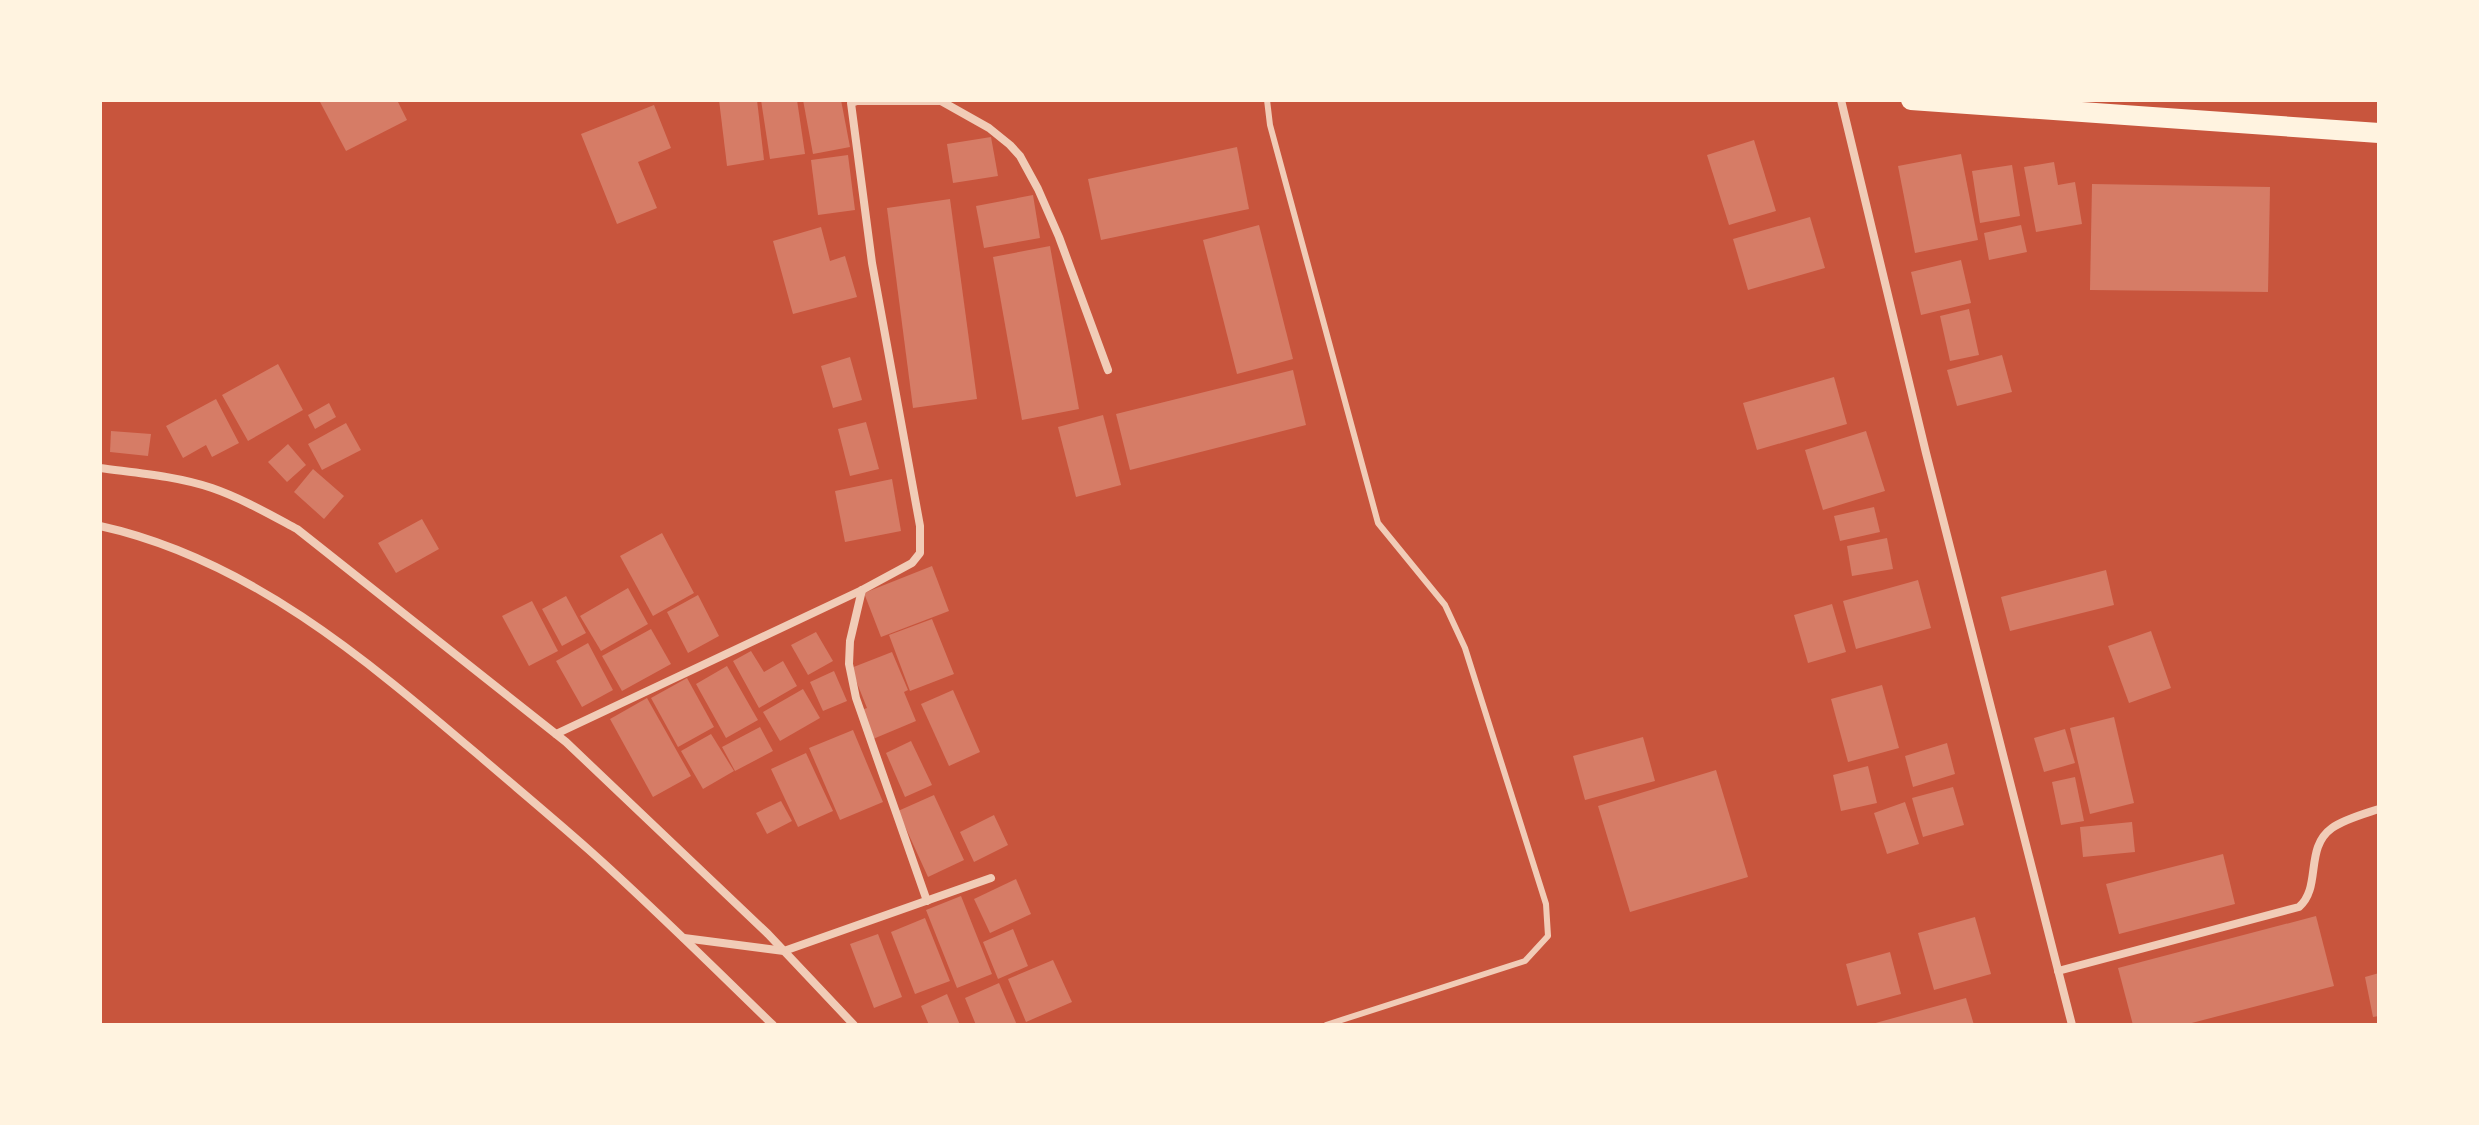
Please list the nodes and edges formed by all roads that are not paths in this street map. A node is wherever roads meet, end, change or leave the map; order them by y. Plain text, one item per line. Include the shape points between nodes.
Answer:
1 (1267, 100) edge
2 (1841, 100) edge
3 (1911, 100) edge
4 (941, 101) edge
5 (2379, 133) edge
6 (1108, 370) dead end
7 (100, 468) edge
8 (100, 526) edge
9 (862, 590) junction
10 (556, 734) junction
11 (2379, 809) edge
12 (991, 878) dead end
13 (927, 901) junction
14 (683, 937) junction
15 (784, 951) junction
16 (2058, 971) junction
17 (773, 1025) edge
18 (854, 1025) edge
19 (1326, 1025) edge
20 (2072, 1025) edge

1 - 19 lane via 1378,523 1445,605 1465,648 1546,904 1548,936 1525,961
2 - 16 street
3 - 5 main road
4 - 6 street via 1000,135 1020,156 1059,237
4 - 9 street via 851,105 921,548 912,563
7 - 10 street via 211,488 297,529
8 - 14 street via 206,560 274,597 384,675 589,849
9 - 10 street
9 - 13 street via 850,641 856,698
10 - 15 street
11 - 16 street via 2324,835 2299,907
12 - 13 street
13 - 15 street
14 - 15 street
14 - 17 street
15 - 18 street
16 - 20 street

